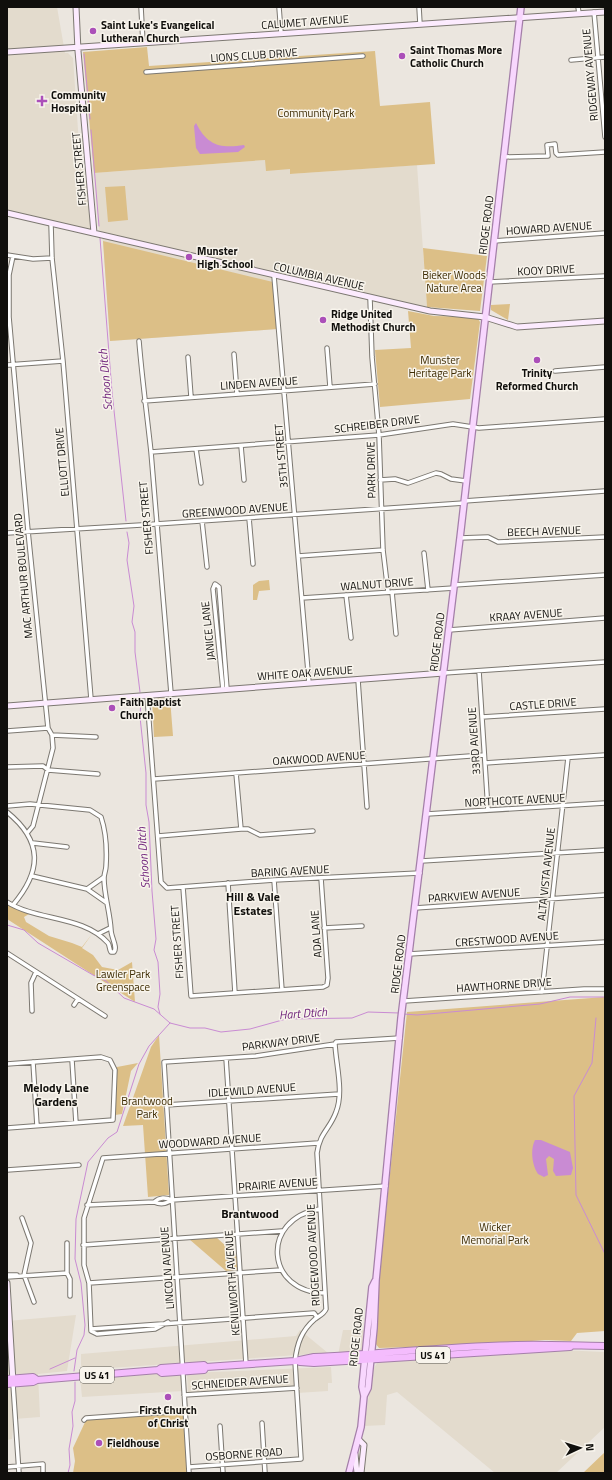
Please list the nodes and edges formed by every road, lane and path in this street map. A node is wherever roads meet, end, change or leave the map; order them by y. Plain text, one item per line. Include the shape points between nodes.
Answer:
1 (76, 7) edge
2 (141, 7) edge
3 (279, 7) edge
4 (419, 7) edge
5 (521, 7) edge
6 (578, 7) edge
7 (594, 12) junction
8 (605, 12) edge
9 (579, 13) junction
10 (520, 18) junction
11 (420, 24) junction
12 (282, 34) junction
13 (143, 43) junction
14 (78, 47) junction
15 (7, 52) edge
16 (363, 56) dead end
17 (605, 57) edge
18 (598, 58) junction
19 (571, 60) dead end
20 (146, 72) dead end
21 (605, 137) edge
22 (605, 152) edge
23 (503, 158) junction
24 (7, 213) edge
25 (51, 224) junction
26 (94, 233) junction
27 (605, 233) edge
28 (494, 241) junction
29 (7, 255) edge
30 (13, 256) junction
31 (52, 258) junction
32 (274, 276) junction
33 (605, 276) edge
34 (489, 282) junction
35 (370, 298) junction
36 (485, 317) junction
37 (605, 321) edge
38 (139, 341) dead end
39 (327, 348) dead end
40 (234, 354) dead end
41 (188, 357) dead end
42 (63, 361) junction
43 (7, 365) edge
44 (14, 365) junction
45 (605, 367) edge
46 (555, 371) dead end
47 (375, 384) junction
48 (330, 387) junction
49 (285, 391) junction
50 (237, 394) junction
51 (191, 397) junction
52 (144, 401) junction
53 (605, 419) edge
54 (472, 428) junction
55 (379, 435) junction
56 (289, 442) junction
57 (241, 446) junction
58 (196, 449) junction
59 (151, 452) junction
60 (244, 480) dead end
61 (380, 480) junction
62 (466, 481) junction
63 (201, 483) dead end
64 (605, 491) edge
65 (464, 502) junction
66 (380, 509) junction
67 (295, 515) junction
68 (249, 518) junction
69 (202, 521) junction
70 (157, 524) junction
71 (77, 528) junction
72 (28, 531) junction
73 (7, 533) edge
74 (605, 537) edge
75 (460, 538) junction
76 (383, 550) junction
77 (424, 553) dead end
78 (298, 556) junction
79 (253, 564) dead end
80 (207, 567) dead end
81 (605, 575) edge
82 (454, 587) junction
83 (428, 590) junction
84 (390, 592) junction
85 (346, 595) junction
86 (302, 598) junction
87 (605, 618) edge
88 (448, 630) junction
89 (396, 634) dead end
90 (351, 638) dead end
91 (605, 662) edge
92 (479, 671) junction
93 (444, 673) junction
94 (358, 680) junction
95 (309, 683) junction
96 (225, 689) junction
97 (172, 693) junction
98 (147, 695) junction
99 (91, 699) junction
100 (44, 704) junction
101 (7, 706) edge
102 (605, 709) edge
103 (482, 717) junction
104 (48, 728) junction
105 (7, 731) edge
106 (52, 735) junction
107 (96, 737) dead end
108 (484, 755) junction
109 (605, 756) edge
110 (434, 758) junction
111 (568, 758) junction
112 (485, 763) junction
113 (364, 764) junction
114 (7, 767) edge
115 (48, 770) junction
116 (236, 773) junction
117 (98, 774) dead end
118 (154, 779) junction
119 (605, 803) edge
120 (37, 805) junction
121 (7, 806) edge
122 (562, 806) junction
123 (367, 807) dead end
124 (488, 810) junction
125 (7, 812) edge
126 (427, 814) junction
127 (241, 829) junction
128 (313, 831) dead end
129 (28, 832) junction
130 (158, 836) junction
131 (33, 843) junction
132 (67, 847) dead end
133 (605, 850) edge
134 (557, 853) junction
135 (421, 860) junction
136 (420, 873) junction
137 (32, 876) junction
138 (104, 877) junction
139 (321, 878) junction
140 (274, 880) junction
141 (228, 883) junction
142 (183, 887) junction
143 (87, 889) junction
144 (605, 895) edge
145 (552, 899) junction
146 (7, 902) edge
147 (107, 903) junction
148 (13, 905) junction
149 (415, 908) junction
150 (362, 926) dead end
151 (110, 928) junction
152 (324, 928) junction
153 (98, 934) junction
154 (605, 942) edge
155 (547, 946) junction
156 (7, 953) edge
157 (410, 954) junction
158 (36, 972) junction
159 (605, 989) edge
160 (282, 990) junction
161 (542, 992) junction
162 (235, 993) junction
163 (78, 999) junction
164 (404, 1001) junction
165 (74, 1005) dead end
166 (32, 1011) dead end
167 (105, 1016) dead end
168 (400, 1038) junction
169 (334, 1044) junction
170 (226, 1058) junction
171 (72, 1060) junction
172 (33, 1062) junction
173 (164, 1062) joint
174 (7, 1064) edge
175 (339, 1094) junction
176 (229, 1101) junction
177 (166, 1105) junction
178 (76, 1123) junction
179 (37, 1126) junction
180 (7, 1128) edge
181 (318, 1142) junction
182 (232, 1148) junction
183 (169, 1153) junction
184 (79, 1165) dead end
185 (7, 1170) edge
186 (386, 1186) junction
187 (319, 1190) junction
188 (236, 1196) junction
189 (172, 1200) junction
190 (87, 1205) junction
191 (320, 1209) junction
192 (22, 1218) dead end
193 (282, 1231) junction
194 (238, 1234) junction
195 (174, 1238) junction
196 (67, 1243) dead end
197 (83, 1245) junction
198 (281, 1270) junction
199 (241, 1272) junction
200 (66, 1273) junction
201 (24, 1275) junction
202 (7, 1276) edge
203 (177, 1277) junction
204 (7, 1283) edge
205 (89, 1283) junction
206 (325, 1293) junction
207 (70, 1296) dead end
208 (8, 1301) edge
209 (34, 1302) dead end
210 (318, 1317) junction
211 (243, 1318) junction
212 (180, 1321) junction
213 (605, 1346) edge
214 (367, 1357) junction
215 (295, 1361) junction
216 (246, 1364) junction
217 (182, 1369) junction
218 (10, 1381) edge
219 (296, 1388) junction
220 (184, 1395) junction
221 (185, 1411) junction
222 (84, 1420) dead end
223 (262, 1423) dead end
224 (220, 1426) dead end
225 (359, 1440) junction
226 (355, 1454) junction
227 (301, 1459) joint
228 (265, 1462) junction
229 (222, 1465) junction
230 (18, 1466) junction
231 (7, 1467) edge
232 (189, 1467) junction
233 (18, 1473) edge
234 (43, 1473) edge
235 (189, 1473) edge
236 (223, 1473) edge
237 (265, 1473) edge
238 (349, 1473) edge
239 (357, 1473) edge
240 (362, 1473) edge

1 - 14 street, FISHER STREET
2 - 13 street
3 - 12 street
4 - 11 street
5 - 10 main road, RIDGE ROAD
6 - 9 street
7 - 8 street, CALUMET AVENUE
7 - 9 street, CALUMET AVENUE
7 - 18 street, RIDGEWAY AVENUE
9 - 10 street, CALUMET AVENUE
10 - 11 street, CALUMET AVENUE
10 - 23 main road, RIDGE ROAD
11 - 12 street, CALUMET AVENUE
12 - 13 street, CALUMET AVENUE
13 - 14 street, CALUMET AVENUE
14 - 15 street, CALUMET AVENUE
14 - 26 street, FISHER STREET
16 - 20 street, LIONS CLUB DRIVE
17 - 18 street
18 - 19 street
18 - 21 street, RIDGEWAY AVENUE
22 - 23 street via 558,155 555,144 547,145 548,156
23 - 28 main road, RIDGE ROAD
24 - 25 street, COLUMBIA AVENUE
25 - 26 street, COLUMBIA AVENUE
25 - 31 street, ELLIOTT DRIVE
26 - 32 street, COLUMBIA AVENUE
27 - 28 street, HOWARD AVENUE
28 - 34 main road, RIDGE ROAD
29 - 30 street
30 - 31 street
30 - 44 street, MAC ARTHUR BOULEVARD via 8,296
31 - 42 street, ELLIOTT DRIVE
32 - 35 street, COLUMBIA AVENUE
32 - 49 street, 35TH STREET
33 - 34 street, KOOY DRIVE
34 - 36 main road, RIDGE ROAD
35 - 36 street, COLUMBIA AVENUE via 430,311
35 - 47 street, PARK DRIVE
36 - 37 street, COLUMBIA AVENUE via 517,326
36 - 54 main road, RIDGE ROAD
38 - 52 street, FISHER STREET
39 - 48 street
40 - 50 street
41 - 51 street
42 - 44 street
42 - 71 street, ELLIOTT DRIVE
43 - 44 street
44 - 72 street, MAC ARTHUR BOULEVARD
45 - 46 street
47 - 48 street, LINDEN AVENUE
47 - 55 street, PARK DRIVE
48 - 49 street, LINDEN AVENUE
49 - 50 street, LINDEN AVENUE
49 - 56 street, 35TH STREET
50 - 51 street, LINDEN AVENUE
51 - 52 street, LINDEN AVENUE
52 - 59 street, FISHER STREET
53 - 54 street, SCHREIBER DRIVE
54 - 55 street, SCHREIBER DRIVE via 453,424
54 - 62 main road, RIDGE ROAD
55 - 56 street, SCHREIBER DRIVE
55 - 61 street, PARK DRIVE
56 - 57 street, SCHREIBER DRIVE
56 - 67 street, 35TH STREET
57 - 58 street, SCHREIBER DRIVE
57 - 60 street
58 - 59 street, SCHREIBER DRIVE
58 - 63 street
59 - 70 street, FISHER STREET
61 - 62 street via 395,479 408,483 436,473 450,479
61 - 66 street, PARK DRIVE
62 - 65 main road, RIDGE ROAD
64 - 65 street, GREENWOOD AVENUE
65 - 66 street, GREENWOOD AVENUE
65 - 75 main road, RIDGE ROAD
66 - 67 street, GREENWOOD AVENUE
66 - 76 street, PARK DRIVE
67 - 68 street, GREENWOOD AVENUE
67 - 78 street, 35TH STREET
68 - 69 street, GREENWOOD AVENUE
68 - 79 street
69 - 70 street, GREENWOOD AVENUE
69 - 80 street
70 - 71 street, GREENWOOD AVENUE
70 - 97 street, FISHER STREET
71 - 72 street, GREENWOOD AVENUE
71 - 99 street, ELLIOTT DRIVE
72 - 73 street, GREENWOOD AVENUE
72 - 100 street, MAC ARTHUR BOULEVARD
74 - 75 street, BEECH AVENUE via 498,542 488,537
75 - 82 main road, RIDGE ROAD
76 - 78 street
76 - 84 street, PARK DRIVE
77 - 83 street
78 - 86 street, 35TH STREET
81 - 82 street, WALNUT DRIVE
82 - 83 street, WALNUT DRIVE
82 - 88 main road, RIDGE ROAD
83 - 84 street, WALNUT DRIVE
84 - 85 street, WALNUT DRIVE
84 - 89 street, PARK DRIVE
85 - 86 street, WALNUT DRIVE
85 - 90 street
86 - 95 street, 35TH STREET
87 - 88 street, KRAAY AVENUE
88 - 93 main road, RIDGE ROAD
91 - 92 street, WHITE OAK AVENUE
92 - 93 street, WHITE OAK AVENUE
92 - 103 street, 33RD AVENUE
93 - 94 street, WHITE OAK AVENUE
93 - 110 main road, RIDGE ROAD
94 - 95 street, WHITE OAK AVENUE
94 - 113 street
95 - 96 street, WHITE OAK AVENUE
96 - 96 street, JANICE LANE via 219,587 215,584 213,589
96 - 97 street, WHITE OAK AVENUE
97 - 98 street, WHITE OAK AVENUE
98 - 99 street, WHITE OAK AVENUE
98 - 118 street
99 - 100 street, WHITE OAK AVENUE
100 - 101 street, WHITE OAK AVENUE
100 - 104 street, MAC ARTHUR BOULEVARD
102 - 103 street, CASTLE DRIVE
103 - 108 street, 33RD AVENUE
104 - 105 street
104 - 106 street
106 - 107 street
106 - 115 street via 53,748
108 - 110 street, OAKWOOD AVENUE
108 - 112 street, 33RD AVENUE
109 - 111 street
110 - 113 street, OAKWOOD AVENUE
110 - 126 main road, RIDGE ROAD
111 - 112 street
111 - 122 street, ALTA VISTA AVENUE
112 - 124 street, 33RD AVENUE
113 - 116 street, OAKWOOD AVENUE
113 - 123 street
114 - 115 street via 44,766
115 - 117 street
115 - 120 street
116 - 118 street, OAKWOOD AVENUE
116 - 127 street
118 - 130 street
119 - 122 street, NORTHCOTE AVENUE
120 - 121 street
120 - 129 street via 33,826
120 - 138 street via 90,810 101,817 106,858
122 - 124 street, NORTHCOTE AVENUE
122 - 134 street, ALTA VISTA AVENUE
124 - 126 street, NORTHCOTE AVENUE
125 - 129 street
126 - 135 main road, RIDGE ROAD
127 - 128 street via 248,829 260,835
127 - 130 street
129 - 131 street
130 - 142 street, BARING AVENUE via 161,882 167,888
131 - 132 street
131 - 137 street
133 - 134 street
134 - 135 street
134 - 145 street, ALTA VISTA AVENUE
135 - 136 main road, RIDGE ROAD
136 - 139 street, BARING AVENUE
136 - 149 main road, RIDGE ROAD
137 - 143 street
137 - 148 street via 23,894
138 - 143 street
138 - 147 street
139 - 140 street, BARING AVENUE
139 - 152 street, ADA LANE
140 - 141 street, BARING AVENUE
140 - 160 street
141 - 142 street, BARING AVENUE
141 - 162 street
142 - 162 street, FISHER STREET via 191,996
143 - 147 street
144 - 145 street, PARKVIEW AVENUE
145 - 149 street, PARKVIEW AVENUE
145 - 155 street, ALTA VISTA AVENUE
146 - 148 street
147 - 151 street
148 - 153 street via 75,924
149 - 157 main road, RIDGE ROAD
150 - 152 street
151 - 153 street
151 - 153 street via 111,938 116,947 114,952 111,952 107,942
152 - 160 street, ADA LANE via 327,984 323,987
154 - 155 street, CRESTWOOD AVENUE
155 - 157 street, CRESTWOOD AVENUE
155 - 161 street, ALTA VISTA AVENUE
156 - 158 street
157 - 164 main road, RIDGE ROAD
158 - 163 street
158 - 166 street via 31,983
159 - 161 street, HAWTHORNE DRIVE
160 - 162 street
161 - 164 street, HAWTHORNE DRIVE
163 - 165 street
163 - 167 street
164 - 168 main road, RIDGE ROAD
168 - 169 street, PARKWAY DRIVE
168 - 186 main road, RIDGE ROAD
169 - 170 street, PARKWAY DRIVE
169 - 175 street, RIDGEWOOD AVENUE
170 - 173 street, PARKWAY DRIVE
170 - 176 street, KENILWORTH AVENUE
171 - 172 street
171 - 178 street
171 - 178 street via 101,1057 113,1064 113,1120
172 - 174 street
172 - 179 street
173 - 177 street, LINCOLN AVENUE
175 - 176 street, IDLEWILD AVENUE
175 - 181 street, RIDGEWOOD AVENUE via 336,1113
176 - 177 street, IDLEWILD AVENUE
176 - 182 street, KENILWORTH AVENUE
177 - 183 street, LINCOLN AVENUE
178 - 179 street
179 - 180 street
181 - 182 street, WOODWARD AVENUE
181 - 187 street, RIDGEWOOD AVENUE via 316,1154
182 - 183 street, WOODWARD AVENUE
182 - 188 street, KENILWORTH AVENUE
183 - 189 street, LINCOLN AVENUE
183 - 190 street, WOODWARD AVENUE via 103,1158
184 - 185 street
186 - 187 street, PRAIRIE AVENUE
186 - 214 main road, RIDGE ROAD via 376,1280 372,1287
187 - 188 street, PRAIRIE AVENUE
187 - 191 street, RIDGEWOOD AVENUE
188 - 189 street, PRAIRIE AVENUE
188 - 194 street, KENILWORTH AVENUE
189 - 190 street, PRAIRIE AVENUE via 166,1197 158,1198 154,1202
189 - 195 street, LINCOLN AVENUE
190 - 197 street
191 - 193 street via 299,1215
191 - 206 street, RIDGEWOOD AVENUE
192 - 201 street via 31,1243
193 - 194 street
193 - 198 street via 278,1254
194 - 195 street
194 - 199 street, KENILWORTH AVENUE
195 - 197 street
195 - 203 street, LINCOLN AVENUE
196 - 200 street
197 - 205 street via 84,1265
198 - 199 street
198 - 206 street via 297,1287 308,1292
199 - 203 street
199 - 211 street, KENILWORTH AVENUE
200 - 201 street
200 - 207 street via 71,1282
201 - 202 street
201 - 209 street
203 - 205 street
203 - 212 street, LINCOLN AVENUE
204 - 208 street
205 - 212 street via 93,1333 155,1329 168,1322
206 - 210 street, RIDGEWOOD AVENUE via 326,1309
208 - 218 street
210 - 211 street via 314,1313
210 - 215 street, RIDGEWOOD AVENUE via 301,1334
211 - 212 street
211 - 216 street, KENILWORTH AVENUE
212 - 217 street, LINCOLN AVENUE
213 - 214 highway, US 41 via 515,1345
214 - 215 highway, US 41 via 314,1357
214 - 225 main road, RIDGE ROAD via 368,1388 364,1396
215 - 216 highway, US 41
215 - 219 street, RIDGEWOOD AVENUE
216 - 217 highway, US 41 via 206,1367 204,1365
217 - 218 highway, US 41 via 161,1368 37,1380 33,1377
217 - 220 street, LINCOLN AVENUE
218 - 230 street
219 - 220 street, SCHNEIDER AVENUE
219 - 227 street, RIDGEWOOD AVENUE
220 - 221 street, LINCOLN AVENUE
221 - 222 street
221 - 232 street, LINCOLN AVENUE
223 - 228 street
224 - 229 street
225 - 226 main road, RIDGE ROAD
225 - 240 street via 364,1444
226 - 238 main road, RIDGE ROAD
226 - 239 street
227 - 228 street, OSBORNE ROAD
228 - 229 street, OSBORNE ROAD
228 - 237 street
229 - 232 street, OSBORNE ROAD
229 - 236 street
230 - 231 street
230 - 233 street
230 - 234 street via 43,1464
232 - 235 street, LINCOLN AVENUE

